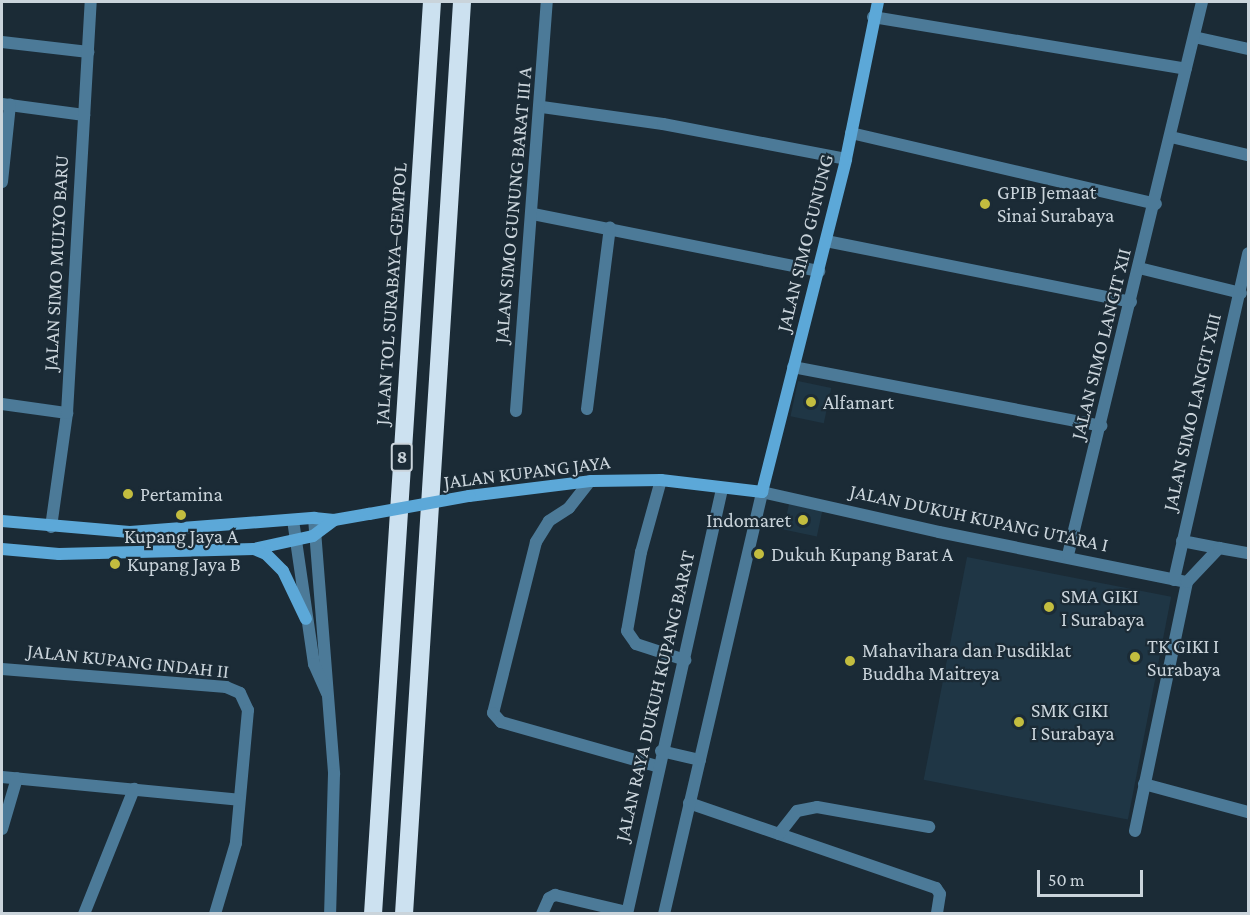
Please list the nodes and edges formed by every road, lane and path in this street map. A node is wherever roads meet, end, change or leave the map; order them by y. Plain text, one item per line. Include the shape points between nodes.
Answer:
1 (91, 2) edge
2 (432, 2) edge
3 (462, 2) edge
4 (547, 2) edge
5 (878, 2) edge
6 (1202, 2) edge
7 (873, 17) junction
8 (1194, 37) junction
9 (2, 42) edge
10 (1248, 49) edge
11 (88, 52) junction
12 (1186, 69) junction
13 (6, 104) edge
14 (542, 107) junction
15 (84, 115) junction
16 (851, 133) junction
17 (1171, 137) junction
18 (1248, 155) edge
19 (846, 159) junction
20 (2, 181) edge
21 (1156, 204) junction
22 (532, 214) junction
23 (610, 227) junction
24 (826, 241) junction
25 (1248, 253) edge
26 (1140, 267) junction
27 (819, 271) junction
28 (1241, 293) junction
29 (1131, 302) junction
30 (793, 367) junction
31 (2, 404) edge
32 (587, 409) dead end
33 (516, 411) dead end
34 (67, 413) junction
35 (1101, 426) junction
36 (660, 480) junction
37 (590, 481) junction
38 (722, 488) junction
39 (762, 492) junction
40 (314, 518) junction
41 (293, 520) junction
42 (334, 520) junction
43 (2, 521) edge
44 (51, 527) junction
45 (314, 536) junction
46 (295, 541) junction
47 (1182, 541) junction
48 (1219, 548) junction
49 (2, 549) edge
50 (254, 549) junction
51 (1248, 553) edge
52 (1068, 555) junction
53 (1174, 580) junction
54 (1187, 582) junction
55 (306, 619) junction
56 (685, 660) junction
57 (2, 669) edge
58 (327, 693) junction
59 (662, 751) junction
60 (700, 760) junction
61 (657, 766) junction
62 (2, 777) edge
63 (17, 778) junction
64 (1144, 784) junction
65 (134, 789) junction
66 (239, 800) junction
67 (689, 803) junction
68 (1248, 812) edge
69 (929, 827) dead end
70 (2, 829) edge
71 (1135, 831) dead end
72 (779, 834) junction
73 (627, 913) edge
74 (84, 914) edge
75 (215, 914) edge
76 (330, 914) edge
77 (373, 914) edge
78 (404, 914) edge
79 (542, 914) edge
80 (664, 914) edge
81 (938, 914) edge

1 - 11 street, JALAN SIMO MULYO BARU
2 - 77 highway, JALAN TOL SURABAYA–GEMPOL / 8
3 - 78 highway, 8
4 - 14 street, JALAN SIMO GUNUNG BARAT III A
5 - 7 main road, JALAN SIMO GUNUNG
6 - 8 street, JALAN SIMO LANGIT XII
7 - 12 street
7 - 16 main road, JALAN SIMO GUNUNG
8 - 10 street
8 - 12 street, JALAN SIMO LANGIT XII
9 - 11 street
11 - 15 street, JALAN SIMO MULYO BARU
12 - 17 street, JALAN SIMO LANGIT XII
13 - 15 street
13 - 20 street
14 - 19 street via 663,124
14 - 22 street, JALAN SIMO GUNUNG BARAT III A
15 - 34 street, JALAN SIMO MULYO BARU
16 - 19 main road, JALAN SIMO GUNUNG
16 - 21 street
17 - 18 street
17 - 21 street, JALAN SIMO LANGIT XII
19 - 24 main road, JALAN SIMO GUNUNG
21 - 26 street, JALAN SIMO LANGIT XII
22 - 23 street
22 - 33 street, JALAN SIMO GUNUNG BARAT III A
23 - 27 street
23 - 32 street
24 - 27 main road, JALAN SIMO GUNUNG
24 - 29 street
25 - 28 street, JALAN SIMO LANGIT XIII
26 - 28 street
26 - 29 street, JALAN SIMO LANGIT XII
27 - 30 main road, JALAN SIMO GUNUNG
28 - 47 street, JALAN SIMO LANGIT XIII
29 - 35 street, JALAN SIMO LANGIT XII
30 - 35 street
30 - 39 main road, JALAN SIMO GUNUNG
31 - 34 street
34 - 44 street, JALAN SIMO MULYO BARU
35 - 52 street, JALAN SIMO LANGIT XII
36 - 37 main road, JALAN KUPANG JAYA
36 - 38 main road, JALAN KUPANG JAYA
36 - 56 street via 641,552 627,631 636,644
37 - 42 main road, JALAN KUPANG JAYA, bridge via 469,496
37 - 61 street via 580,497 549,521 536,542 493,713 501,722
38 - 39 main road, JALAN KUPANG JAYA
38 - 56 street, JALAN RAYA DUKUH KUPANG BARAT
39 - 52 street, JALAN DUKUH KUPANG UTARA I via 939,532
39 - 60 street
40 - 41 main road, JALAN KUPANG JAYA
40 - 42 main road, JALAN KUPANG JAYA
40 - 45 street
41 - 44 main road, JALAN KUPANG JAYA via 130,532
41 - 46 street
42 - 45 main road, JALAN KUPANG JAYA
43 - 44 main road, JALAN KUPANG JAYA
45 - 46 main road, JALAN KUPANG JAYA
45 - 58 street via 328,662
46 - 50 main road, JALAN KUPANG JAYA
46 - 55 street
47 - 48 street
47 - 53 street, JALAN SIMO LANGIT XIII
48 - 51 street
48 - 54 street
49 - 50 main road, JALAN KUPANG JAYA via 59,554
50 - 55 main road via 266,554 283,571
52 - 53 street, JALAN DUKUH KUPANG UTARA I
53 - 54 street, JALAN DUKUH KUPANG UTARA I
54 - 64 street
55 - 58 street via 314,663
56 - 59 street, JALAN RAYA DUKUH KUPANG BARAT
57 - 66 street, JALAN KUPANG INDAH II via 226,687 240,693 248,710
58 - 76 street via 334,774
59 - 60 street
59 - 61 street, JALAN RAYA DUKUH KUPANG BARAT
60 - 67 street
61 - 73 street, JALAN RAYA DUKUH KUPANG BARAT
62 - 63 street
63 - 65 street
63 - 70 street
64 - 68 street
64 - 71 street
65 - 66 street
65 - 74 street
66 - 75 street, JALAN KUPANG INDAH II via 234,853
67 - 72 street
67 - 80 street
69 - 72 street via 817,807 797,811
72 - 81 street via 936,888 940,894
73 - 79 street via 555,895 549,898

